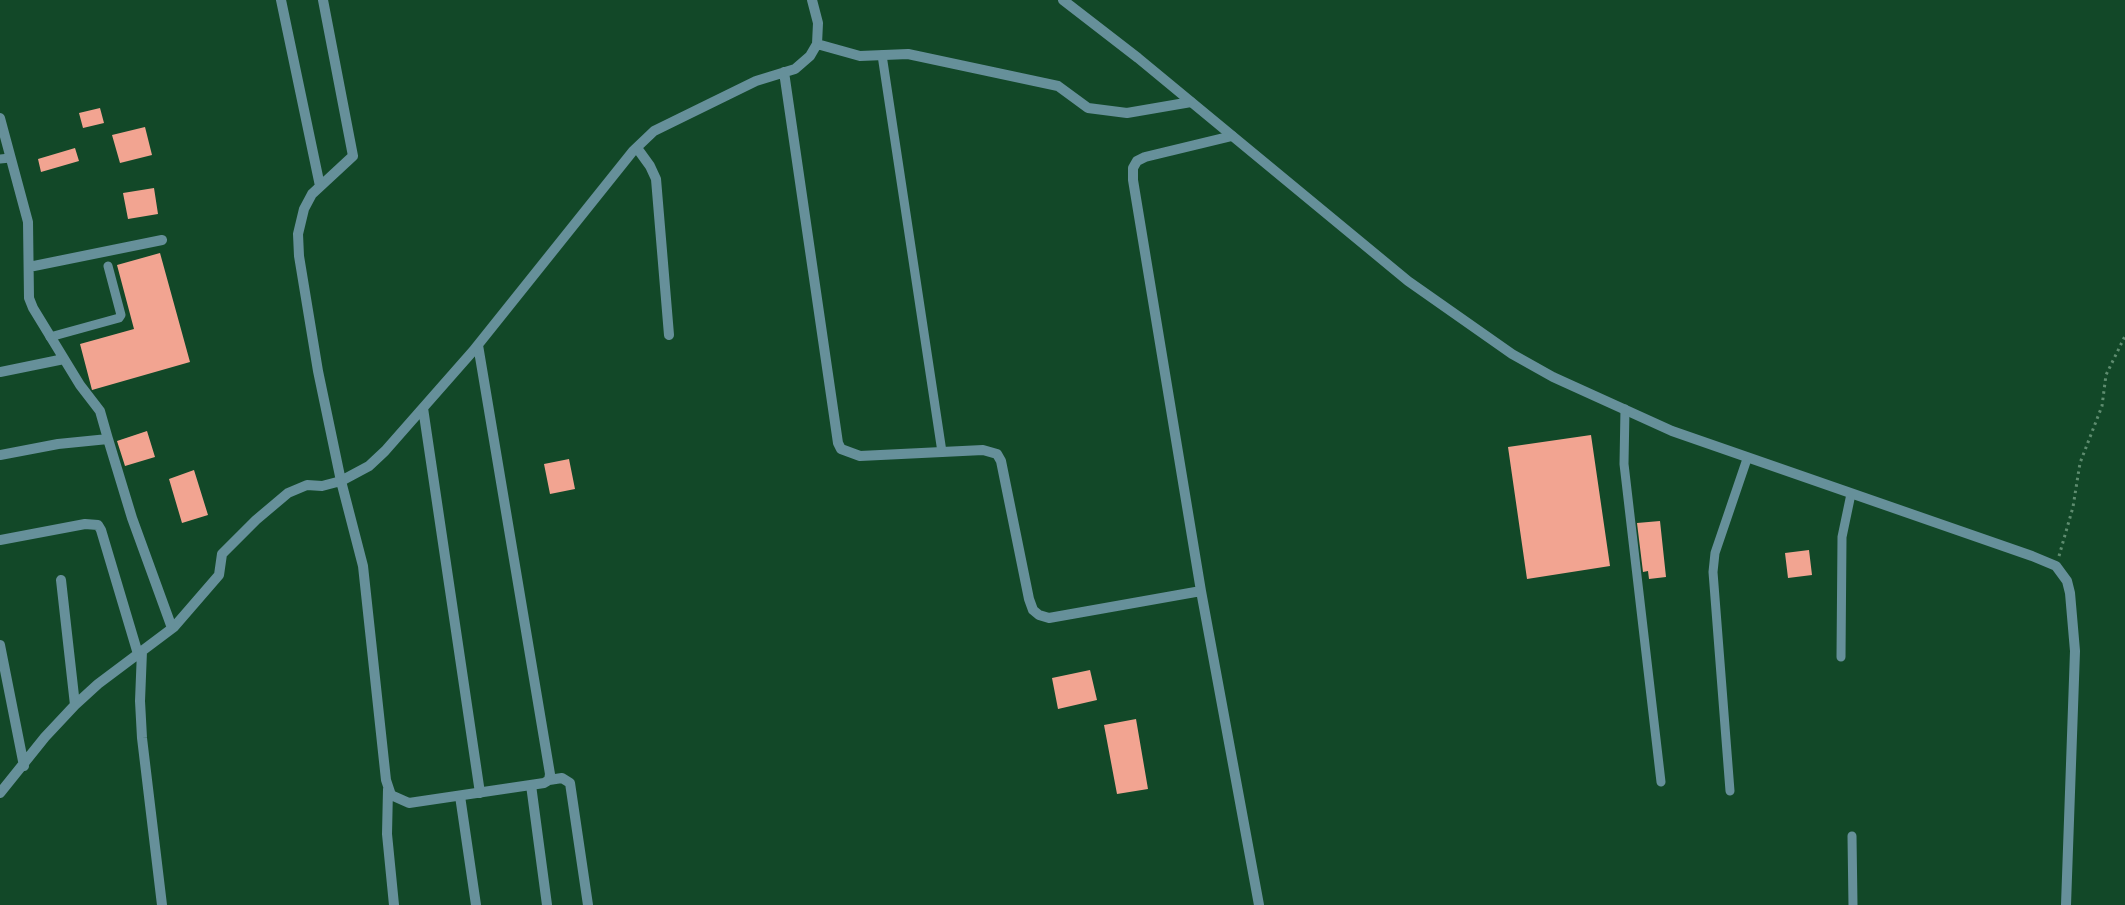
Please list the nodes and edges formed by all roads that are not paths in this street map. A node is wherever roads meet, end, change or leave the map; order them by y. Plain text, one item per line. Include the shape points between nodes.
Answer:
1 (281, 0) edge
2 (323, 0) edge
3 (812, 0) edge
4 (1063, 0) edge
5 (817, 44) junction
6 (882, 55) junction
7 (784, 72) junction
8 (1191, 102) junction
9 (0, 118) edge
10 (1232, 136) junction
11 (637, 148) junction
12 (5, 158) edge
13 (320, 186) junction
14 (162, 240) dead end
15 (108, 266) dead end
16 (29, 267) junction
17 (670, 335) dead end
18 (50, 337) junction
19 (478, 345) junction
20 (64, 359) junction
21 (0, 372) edge
22 (423, 408) junction
23 (1625, 409) junction
24 (108, 439) junction
25 (942, 452) junction
26 (0, 455) edge
27 (1747, 459) junction
28 (341, 481) junction
29 (1851, 494) junction
30 (0, 540) edge
31 (61, 580) dead end
32 (1202, 590) junction
33 (172, 628) junction
34 (0, 645) edge
35 (140, 653) junction
36 (1842, 657) dead end
37 (75, 705) junction
38 (24, 766) junction
39 (549, 780) junction
40 (1661, 782) dead end
41 (531, 785) junction
42 (388, 789) junction
43 (1730, 790) dead end
44 (0, 793) edge
45 (480, 793) junction
46 (460, 796) junction
47 (1852, 836) dead end
48 (162, 905) edge
49 (394, 905) edge
50 (476, 905) edge
51 (547, 905) edge
52 (588, 905) edge
53 (1259, 905) edge
54 (1853, 905) edge
55 (2066, 905) edge

1 - 13 street
2 - 13 street via 354,148 350,160
3 - 5 street via 818,23
4 - 8 street
5 - 6 street via 860,56
5 - 7 street via 810,56 795,69
6 - 8 street via 908,54 1058,86 1088,108 1126,113
6 - 25 lane
7 - 11 street via 756,81 673,121 654,131
7 - 25 street via 838,443 841,449 860,456
8 - 10 street
9 - 12 street
10 - 23 street via 1408,281 1504,348 1553,377
10 - 32 street via 1145,157 1137,160 1133,168
11 - 17 street via 656,179
11 - 19 street
12 - 16 street via 28,222
13 - 28 street via 304,209 298,234 298,256
14 - 16 street
15 - 18 lane via 121,315 119,318
16 - 18 street via 29,298
18 - 20 street
19 - 22 street
19 - 39 street
20 - 21 street
20 - 24 street via 100,411
22 - 28 street via 368,466
22 - 45 street
23 - 27 street via 1672,431
23 - 40 lane via 1624,464
24 - 26 street
24 - 33 street via 132,518
25 - 32 street via 983,450 998,454 1029,599 1039,615 1049,618
27 - 29 street
27 - 43 lane via 1715,553 1713,572
28 - 33 street via 322,486 307,485 288,493 222,554 219,575
28 - 42 street via 363,566
29 - 36 lane via 1842,537
29 - 55 street via 2032,556 2056,566 2067,581 2075,651
30 - 35 street via 85,524 98,525
31 - 37 street
32 - 53 street
33 - 35 street
34 - 38 street
35 - 37 street
35 - 48 street via 142,738
37 - 38 street
38 - 44 street
39 - 41 street
39 - 52 street via 562,778 570,783
41 - 45 street
41 - 51 street
42 - 46 street via 391,795 409,803
42 - 49 street via 387,834
45 - 46 street
46 - 50 street
47 - 54 lane

